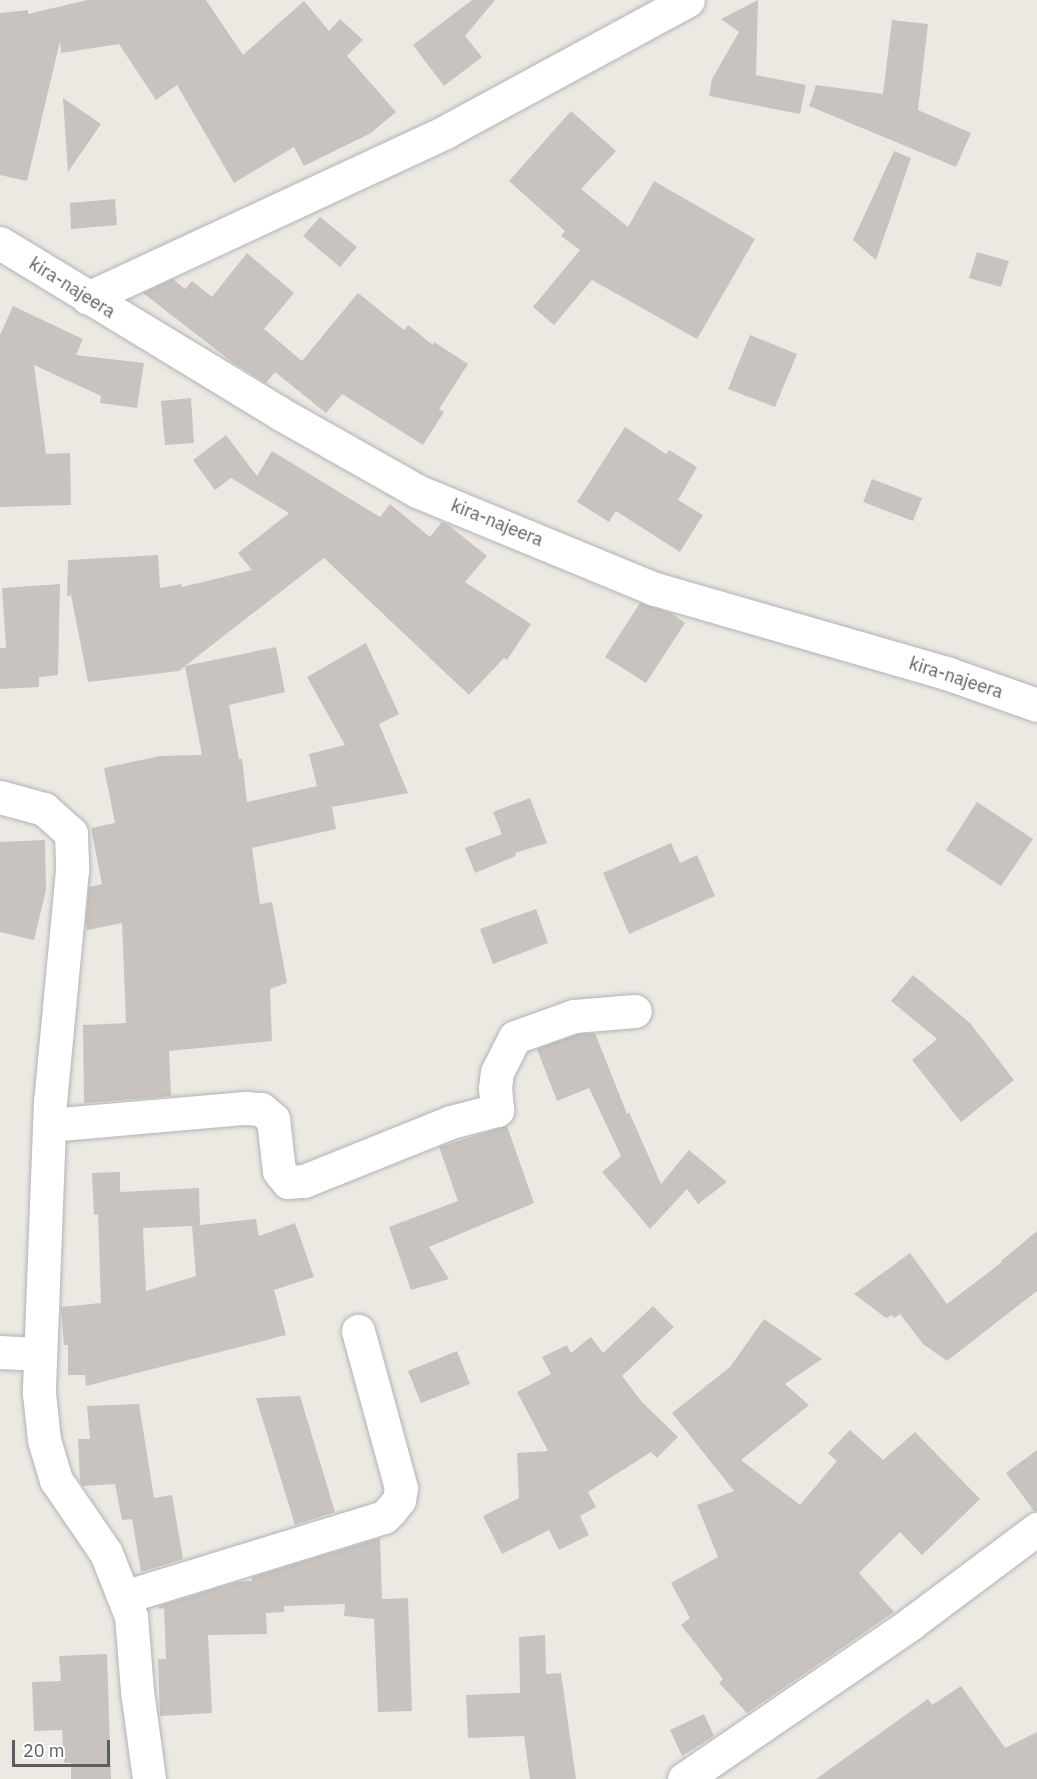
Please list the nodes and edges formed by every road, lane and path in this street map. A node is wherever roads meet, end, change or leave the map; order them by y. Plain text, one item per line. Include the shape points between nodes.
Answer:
1 (688, 0) edge
2 (0, 243) edge
3 (88, 298) junction
4 (1037, 705) edge
5 (0, 797) edge
6 (635, 1011) dead end
7 (49, 1125) junction
8 (358, 1331) dead end
9 (0, 1352) edge
10 (40, 1354) junction
11 (1037, 1529) edge
12 (124, 1597) junction
13 (149, 1779) edge
14 (684, 1779) edge

1 - 3 street via 447,131
2 - 3 street, kira-najeera
3 - 4 street, kira-najeera via 417,491 655,589 937,670
5 - 7 street via 44,809 72,833
6 - 7 street via 574,1016 515,1037 497,1072 498,1110 451,1122 304,1181 288,1182 279,1171 273,1119 261,1109
7 - 10 street
8 - 12 street via 401,1488 399,1500 390,1511 384,1517
9 - 10 street
10 - 12 street via 44,1440 56,1479 106,1553
11 - 14 street via 900,1631
12 - 13 street via 131,1616

